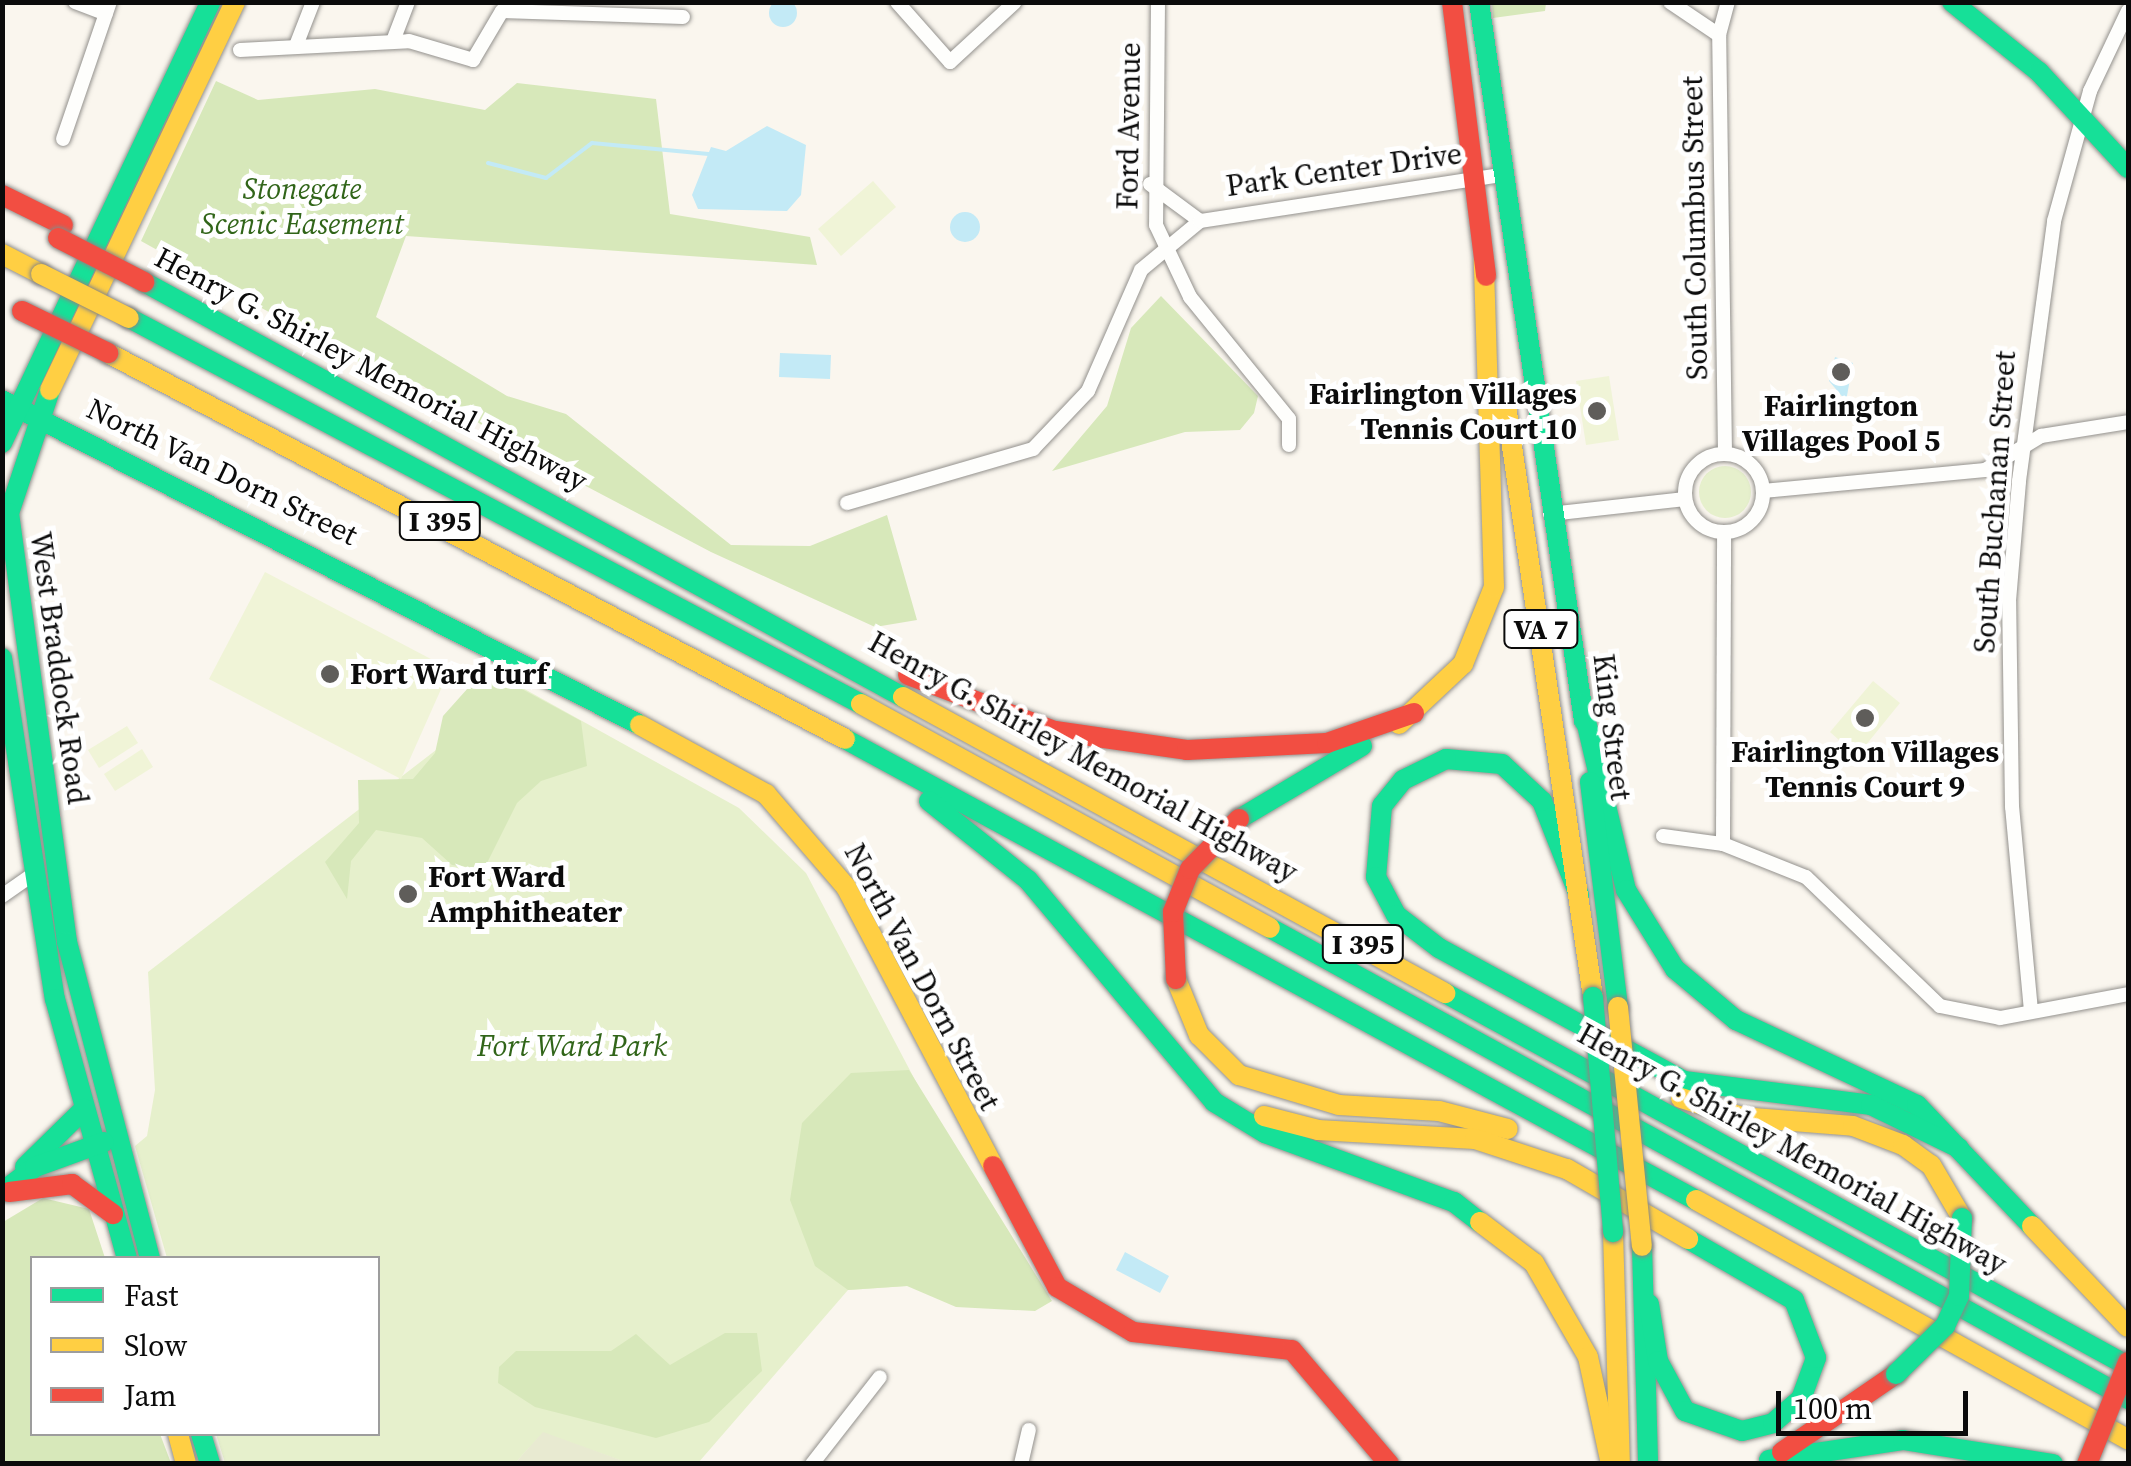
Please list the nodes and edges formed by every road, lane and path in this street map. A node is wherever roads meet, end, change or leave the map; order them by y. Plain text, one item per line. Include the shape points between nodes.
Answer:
1 (76, 2) edge
2 (210, 2) edge
3 (235, 2) edge
4 (312, 2) edge
5 (408, 2) edge
6 (897, 2) edge
7 (1015, 2) edge
8 (1158, 2) edge
9 (1452, 2) edge
10 (1479, 2) edge
11 (1670, 2) edge
12 (1728, 2) edge
13 (1952, 2) edge
14 (108, 8) edge
15 (561, 8) edge
16 (647, 9) edge
17 (2128, 11) edge
18 (683, 17) dead end
19 (1718, 34) junction
20 (393, 41) junction
21 (297, 43) junction
22 (240, 50) dead end
23 (2081, 119) junction
24 (63, 140) dead end
25 (2128, 168) edge
26 (1500, 176) junction
27 (1473, 180) junction
28 (1150, 184) junction
29 (2, 195) edge
30 (2, 213) edge
31 (1200, 222) junction
32 (60, 232) junction
33 (1166, 248) junction
34 (2, 254) edge
35 (1484, 262) junction
36 (2, 302) edge
37 (20, 407) edge
38 (2128, 422) edge
39 (2, 443) edge
40 (1289, 446) dead end
41 (2023, 446) junction
42 (1725, 453) junction
43 (1763, 490) junction
44 (1685, 499) junction
45 (847, 503) dead end
46 (1549, 514) junction
47 (596, 523) junction
48 (1724, 532) junction
49 (685, 651) junction
50 (9, 670) edge
51 (1582, 704) junction
52 (1414, 714) junction
53 (1663, 836) dead end
54 (1723, 844) junction
55 (35, 873) junction
56 (1578, 894) junction
57 (2, 896) edge
58 (1365, 945) junction
59 (2128, 994) edge
60 (2031, 1011) junction
61 (1173, 1062) junction
62 (84, 1109) junction
63 (115, 1138) junction
64 (95, 1146) junction
65 (1960, 1148) junction
66 (6, 1189) edge
67 (114, 1216) junction
68 (1734, 1225) junction
69 (126, 1256) edge
70 (149, 1256) edge
71 (1649, 1304) junction
72 (2128, 1328) edge
73 (2128, 1364) edge
74 (880, 1377) dead end
75 (2128, 1399) edge
76 (1028, 1430) dead end
77 (179, 1436) edge
78 (202, 1436) edge
79 (2128, 1439) edge
80 (1766, 1462) edge
81 (186, 1464) edge
82 (210, 1464) edge
83 (812, 1464) edge
84 (1021, 1464) edge
85 (1389, 1464) edge
86 (1611, 1464) edge
87 (1620, 1464) edge
88 (1648, 1464) edge
89 (2053, 1464) edge
90 (2087, 1464) edge

1 - 14 street
2 - 37 main road, West Braddock Road
3 - 37 main road, West Braddock Road
4 - 21 street
5 - 20 street
6 - 7 street via 950,62
8 - 28 street, Ford Avenue
9 - 27 main road, King Street / VA 7
10 - 26 main road, King Street / VA 7
11 - 19 street
12 - 19 street, South Columbus Street
13 - 23 main road
14 - 24 street
15 - 16 street
15 - 20 street via 502,11 474,60
16 - 18 street
17 - 23 street, South Buchanan Street
19 - 42 street, South Columbus Street
20 - 21 street
21 - 22 street
23 - 25 main road
23 - 41 street, South Buchanan Street via 2054,221
26 - 27 street, Park Center Drive
26 - 46 main road, King Street / VA 7
27 - 31 street, Park Center Drive
27 - 35 main road, King Street / VA 7
28 - 31 street
28 - 33 street, Ford Avenue
29 - 32 main road
30 - 32 main road
31 - 33 street, Park Center Drive
32 - 47 main road, Henry G. Shirley Memorial Highway / I 395 via 222,304 262,343
33 - 40 street, Ford Avenue via 1200,312 1288,419
33 - 45 street, Park Center Drive via 1126,294 1088,391 1044,440 995,466
34 - 75 main road, bridge via 773,656
35 - 52 main road via 1494,586 1463,664
35 - 56 main road, King Street / VA 7
36 - 49 main road, I 395, bridge
37 - 39 main road, West Braddock Road
37 - 50 main road, West Braddock Road via 10,513
37 - 85 main road, North Van Dorn Street via 508,650 766,794 846,888 1057,1287 1133,1332 1256,1338 1292,1350
38 - 41 street
41 - 43 street via 1985,470
41 - 60 street, South Buchanan Street via 2009,600 2010,758
42 - 43 street via 1751,464
42 - 44 street via 1694,467
43 - 48 street via 1752,520
44 - 46 street
44 - 48 street via 1698,522
46 - 51 main road, King Street / VA 7
47 - 52 main road via 930,687 1094,740 1294,748
47 - 58 main road, Henry G. Shirley Memorial Highway / I 395
48 - 54 street
49 - 61 main road via 970,826 1043,897
49 - 68 main road, I 395
50 - 55 main road, West Braddock Road
50 - 63 main road, West Braddock Road
51 - 65 main road via 1622,878 1675,969 1736,1020 1918,1105
51 - 71 main road, King Street / VA 7, bridge
52 - 68 main road, bridge via 1239,818 1190,869 1174,912 1176,980 1199,1035 1238,1075 1339,1106 1439,1111 1534,1136
53 - 54 street
54 - 60 street via 1806,877 1940,1006 2000,1018
55 - 57 street
55 - 62 main road, West Braddock Road
56 - 65 main road via 1542,801 1502,764 1461,757 1432,764 1382,806 1376,876 1396,915 1438,948 1684,1080 1871,1105
56 - 87 main road, King Street / VA 7, bridge via 1613,1232
58 - 73 main road, Henry G. Shirley Memorial Highway / I 395
58 - 80 main road, bridge via 1666,1093 1742,1117 1854,1126 1903,1145 1930,1165 1962,1218 1959,1296 1945,1326 1896,1374
59 - 60 street
61 - 71 main road via 1277,1120 1475,1140 1568,1169 1794,1300 1816,1358 1801,1398 1773,1423 1742,1431 1685,1411 1658,1361
61 - 86 main road via 1250,1126 1454,1202 1515,1245 1578,1333
62 - 64 main road, West Braddock Road
62 - 66 main road
63 - 64 main road
63 - 70 main road, West Braddock Road
64 - 66 main road
64 - 67 main road, West Braddock Road
65 - 72 main road
66 - 67 main road via 64,1182
67 - 69 main road, West Braddock Road
68 - 79 main road, I 395
71 - 88 main road, King Street / VA 7
73 - 90 main road, bridge
74 - 83 street
76 - 84 street
77 - 81 main road
78 - 82 main road
80 - 89 main road via 1903,1440

